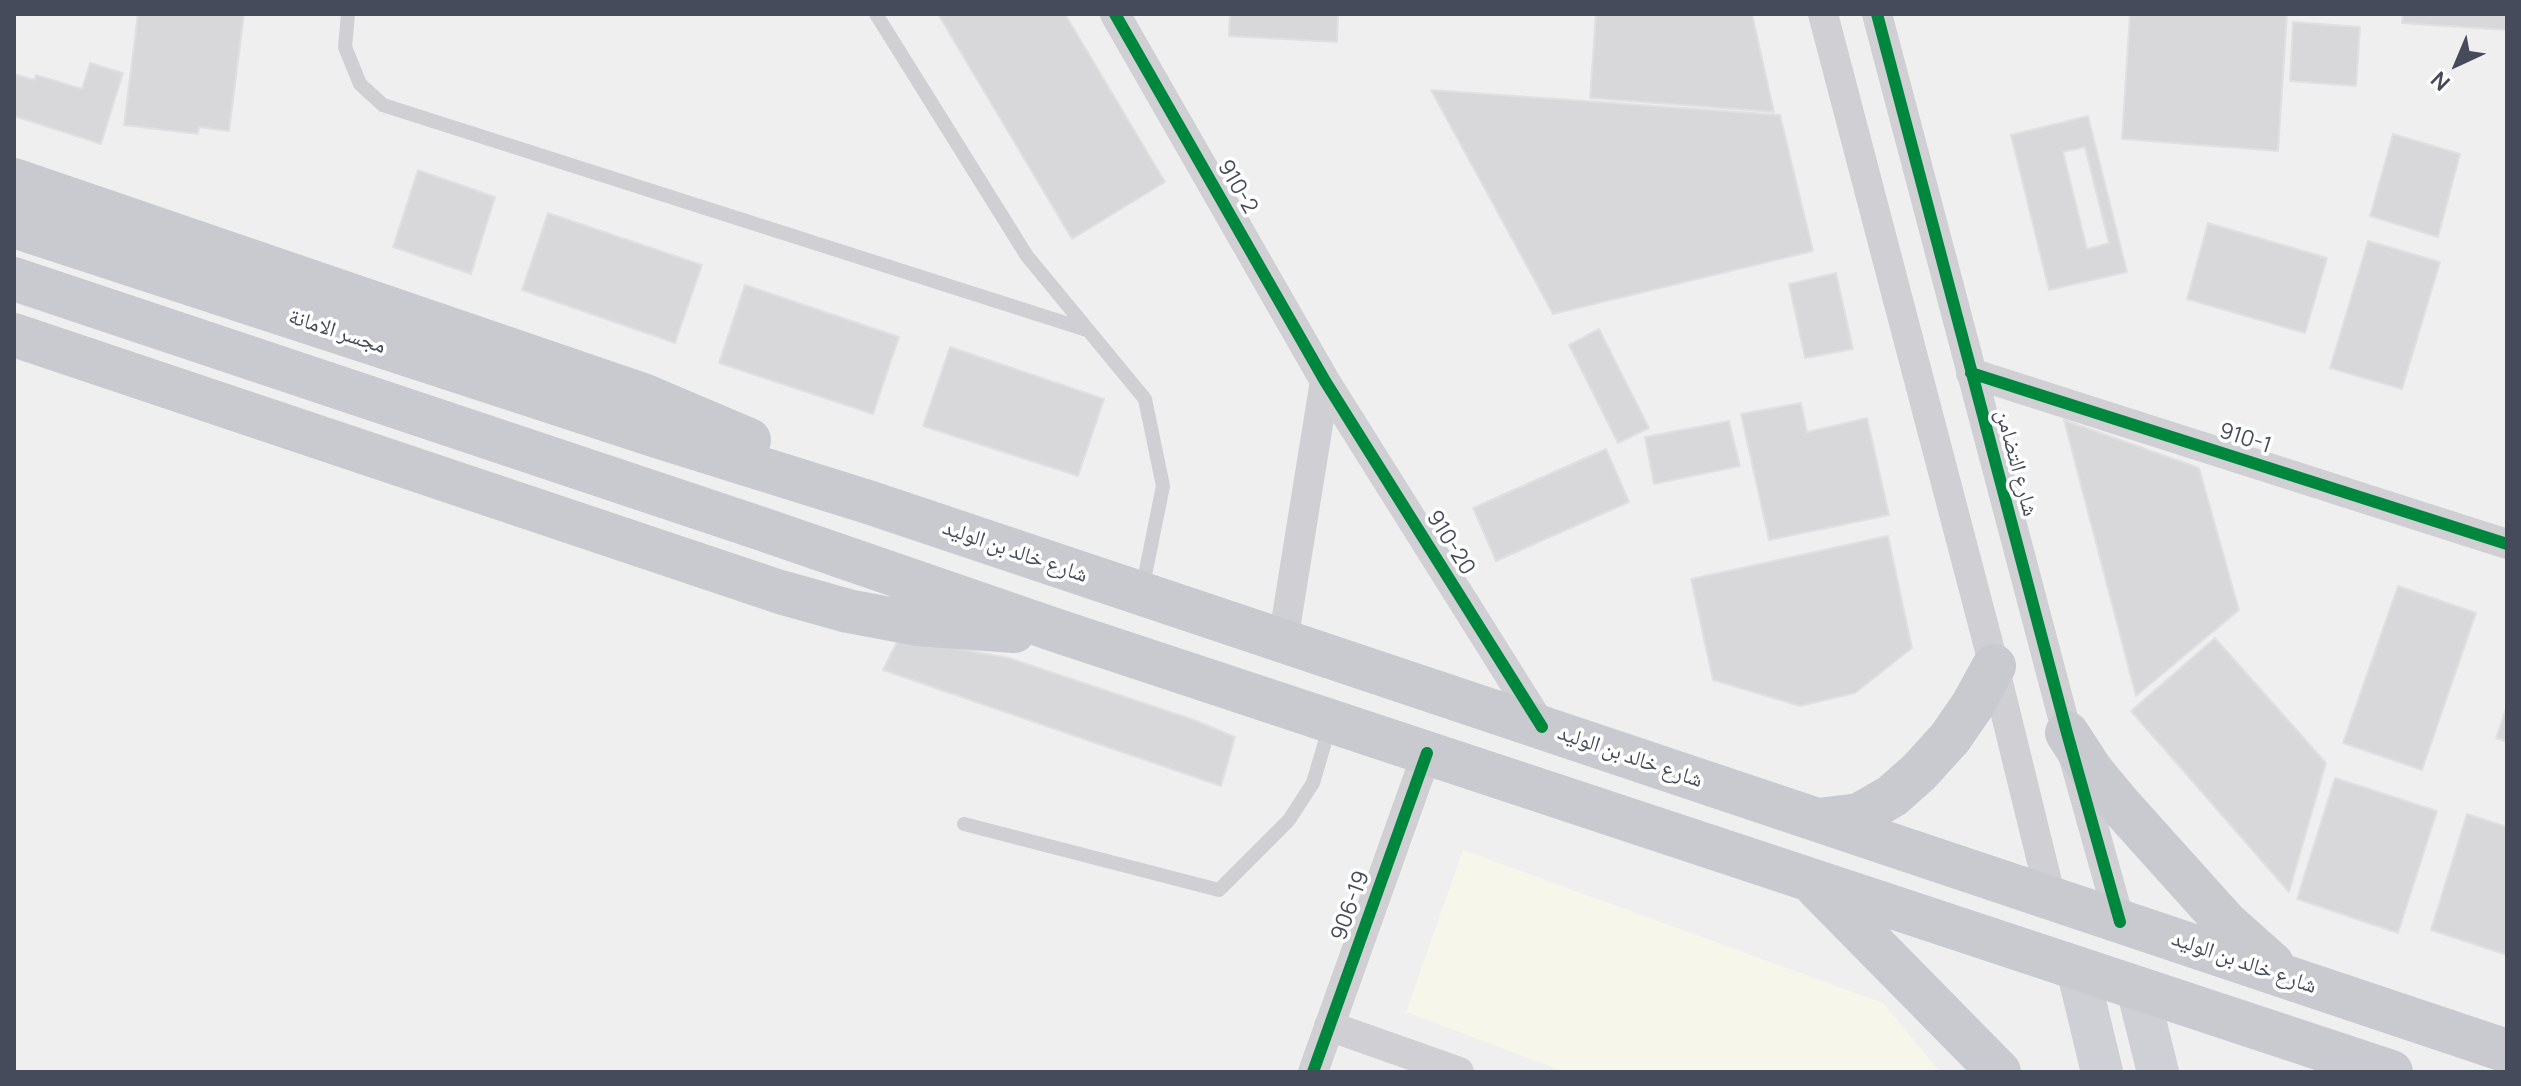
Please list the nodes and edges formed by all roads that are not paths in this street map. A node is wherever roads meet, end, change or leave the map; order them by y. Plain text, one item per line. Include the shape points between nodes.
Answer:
1 (348, 14) edge
2 (876, 14) edge
3 (1115, 14) edge
4 (1823, 14) edge
5 (1877, 14) edge
6 (14, 180) edge
7 (14, 226) edge
8 (14, 279) edge
9 (1087, 330) junction
10 (14, 335) edge
11 (1971, 373) junction
12 (1325, 381) junction
13 (660, 437) joint
14 (868, 502) junction
15 (2507, 544) edge
16 (1141, 594) junction
17 (1058, 631) junction
18 (1283, 641) junction
19 (1994, 666) junction
20 (1331, 721) junction
21 (1542, 727) junction
22 (2067, 733) junction
23 (1427, 753) junction
24 (1817, 820) junction
25 (964, 824) dead end
26 (1809, 880) junction
27 (2051, 898) junction
28 (2120, 922) junction
29 (2077, 968) junction
30 (2309, 985) junction
31 (2137, 988) junction
32 (1329, 1026) junction
33 (2507, 1051) edge
34 (2382, 1071) edge
35 (1313, 1072) edge
36 (1459, 1072) edge
37 (1999, 1072) edge
38 (2102, 1072) edge
39 (2158, 1072) edge

1 - 9 lane via 345,47 360,84 383,105
2 - 9 lane via 1027,256
3 - 12 street, 910-2
4 - 19 street
5 - 11 street, شارع التضامن
6 - 14 main road via 643,395 758,444
7 - 13 main road, مجسر الامانة
8 - 17 main road
9 - 16 lane via 1145,399 1163,486
10 - 17 main road via 780,592 917,624
11 - 15 street, 910-1
11 - 22 street, شارع التضامن
12 - 18 street
12 - 21 street, 910-20
13 - 14 main road, شارع خالد بن الوليد
14 - 16 main road, شارع خالد بن الوليد
16 - 18 main road, شارع خالد بن الوليد
17 - 20 main road
18 - 21 main road, شارع خالد بن الوليد
19 - 24 main road via 1950,738 1892,796 1859,815
19 - 27 street
20 - 23 main road
20 - 25 lane via 1313,783 1289,820 1219,890
21 - 24 main road, شارع خالد بن الوليد
22 - 28 street, شارع التضامن
22 - 30 main road via 2119,804 2226,923 2276,967
23 - 26 main road
23 - 32 street, 906-19
24 - 27 main road, شارع خالد بن الوليد
26 - 29 main road
26 - 37 main road
27 - 28 main road, شارع خالد بن الوليد
28 - 30 main road, شارع خالد بن الوليد
29 - 31 main road
29 - 38 street
30 - 33 main road, شارع خالد بن الوليد
31 - 34 main road
31 - 39 street
32 - 35 street, 906-19
32 - 36 street

